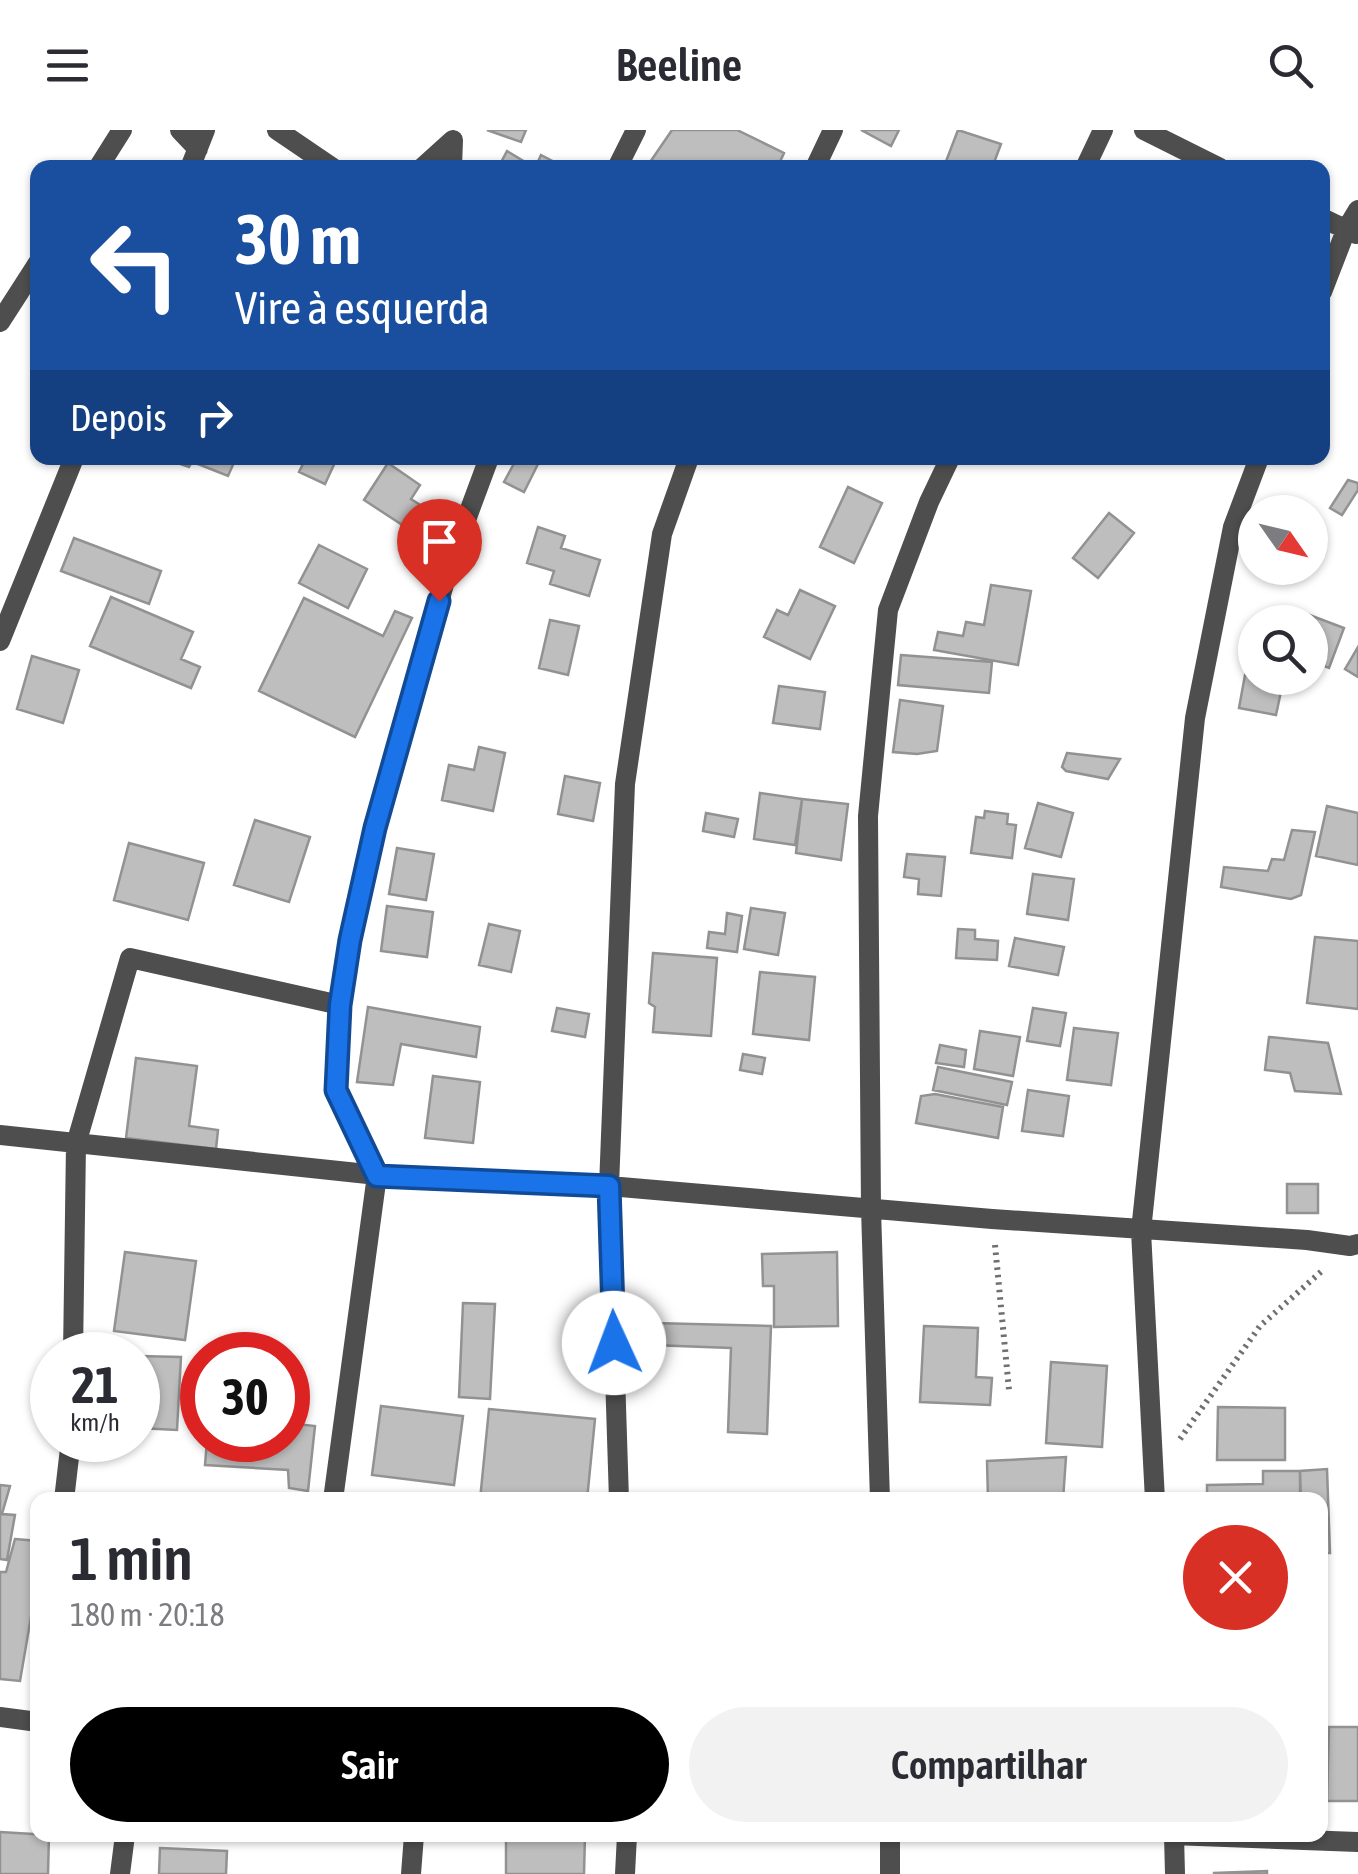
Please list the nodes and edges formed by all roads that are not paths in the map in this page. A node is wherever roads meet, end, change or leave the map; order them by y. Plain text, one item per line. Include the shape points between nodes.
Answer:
1 (122, 130) edge
2 (180, 130) edge
3 (277, 130) edge
4 (636, 130) edge
5 (832, 130) edge
6 (1103, 130) edge
7 (1144, 130) edge
8 (198, 149) edge
9 (103, 160) edge
10 (321, 160) edge
11 (431, 160) edge
12 (452, 160) edge
13 (621, 160) edge
14 (819, 160) edge
15 (1089, 160) edge
16 (1204, 160) edge
17 (1358, 210) edge
18 (1352, 232) edge
19 (30, 275) edge
20 (1330, 276) edge
21 (0, 322) edge
22 (71, 465) edge
23 (486, 465) edge
24 (687, 465) edge
25 (947, 465) edge
26 (1256, 465) edge
27 (8, 595) edge
28 (0, 641) edge
29 (340, 1005) junction
30 (0, 1135) edge
31 (76, 1144) junction
32 (377, 1176) junction
33 (609, 1186) junction
34 (871, 1209) junction
35 (1141, 1231) junction
36 (1354, 1245) edge
37 (73, 1332) edge
38 (68, 1462) edge
39 (65, 1492) edge
40 (334, 1492) edge
41 (620, 1492) edge
42 (880, 1492) edge
43 (1156, 1492) edge
44 (0, 1716) edge
45 (30, 1721) edge
46 (1328, 1841) edge
47 (124, 1842) edge
48 (413, 1842) edge
49 (627, 1842) edge
50 (890, 1842) edge
51 (1173, 1842) edge
52 (1358, 1842) edge
53 (120, 1874) edge
54 (411, 1874) edge
55 (625, 1874) edge
56 (890, 1874) edge
57 (1174, 1874) edge

1 - 9 street
2 - 8 street
3 - 10 street
4 - 13 street
5 - 14 street
6 - 15 street
7 - 16 street
11 - 12 street via 453,140
17 - 18 street
18 - 20 street
19 - 21 street
22 - 27 street
23 - 29 street via 450,563 375,828
24 - 33 street via 662,534 624,784
25 - 34 street via 888,610 876,719 868,816
26 - 35 street via 1232,527 1194,718
27 - 28 street
29 - 31 street via 130,958
29 - 32 street via 336,1090
30 - 31 street
31 - 32 street
31 - 37 street
32 - 33 street
32 - 40 street
33 - 34 street
33 - 41 street
34 - 35 street
34 - 42 street
35 - 36 street
35 - 43 street
38 - 39 street
44 - 45 street
46 - 52 street
47 - 53 street
48 - 54 street
49 - 55 street
50 - 56 street
51 - 57 street

